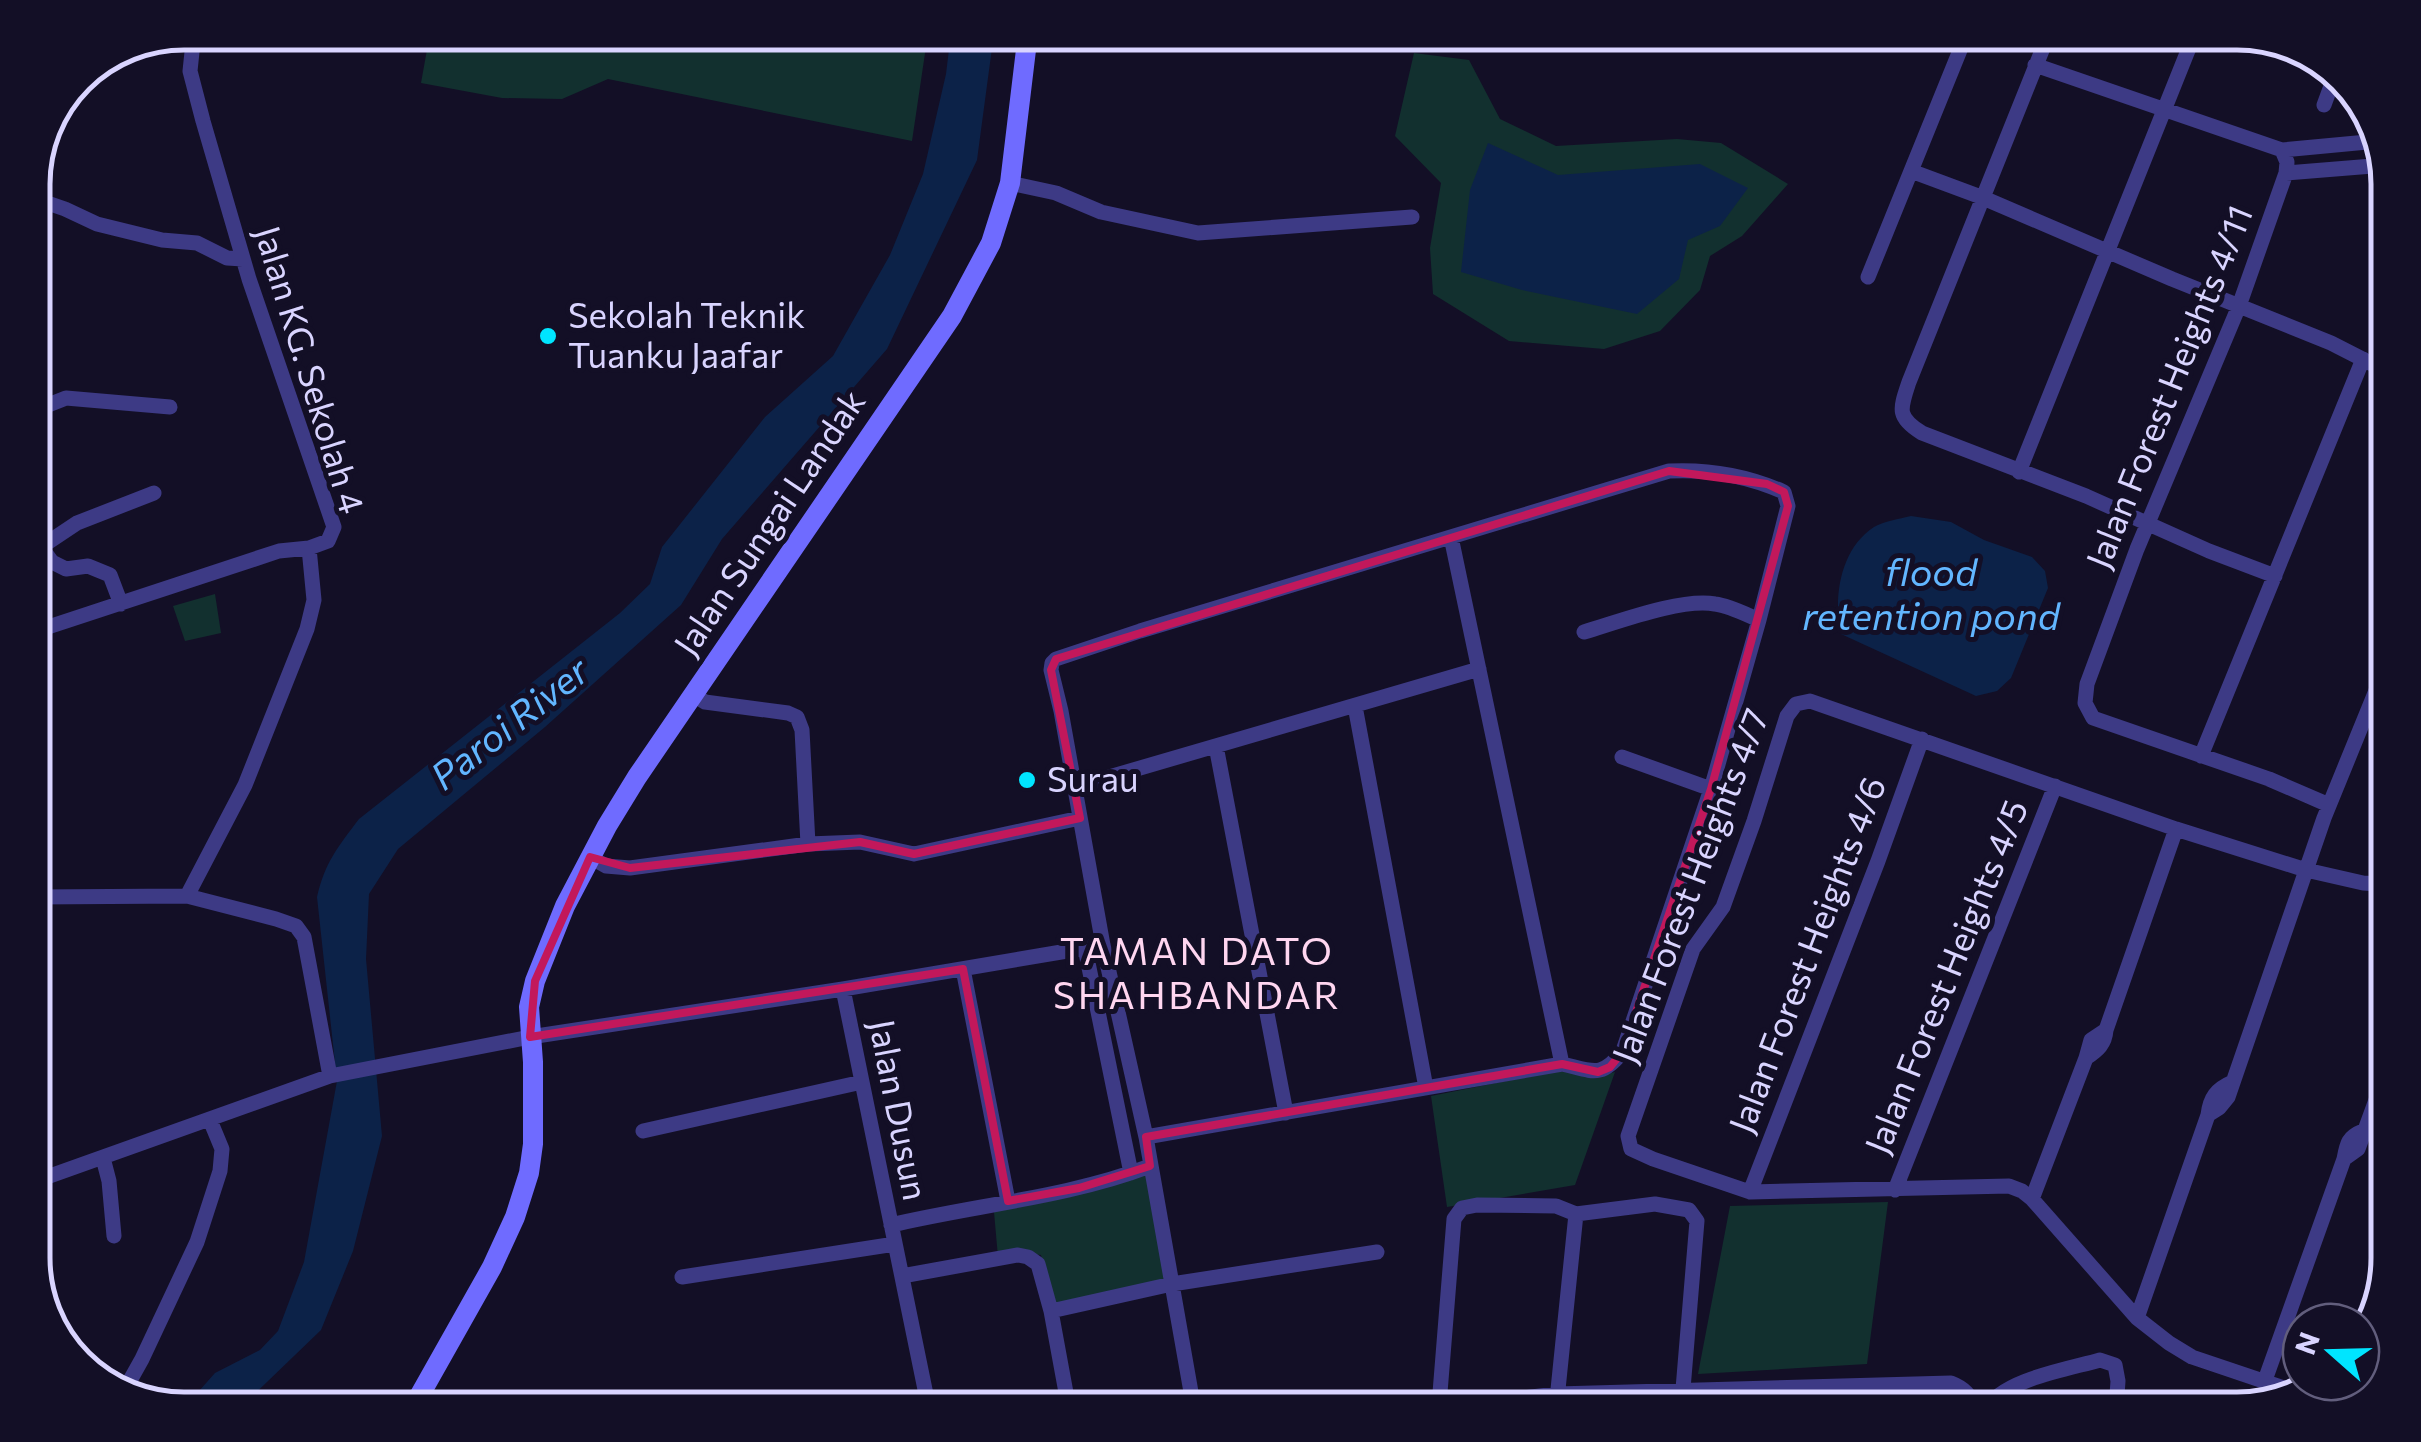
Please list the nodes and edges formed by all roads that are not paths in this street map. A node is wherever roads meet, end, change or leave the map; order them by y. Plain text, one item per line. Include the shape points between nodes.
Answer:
1 (192, 50) edge
2 (1026, 50) edge
3 (1960, 50) edge
4 (2041, 50) edge
5 (2188, 50) edge
6 (2035, 65) junction
7 (2330, 88) edge
8 (2324, 105) dead end
9 (2163, 110) junction
10 (2364, 143) edge
11 (2282, 150) junction
12 (2370, 167) edge
13 (1911, 171) junction
14 (2286, 173) junction
15 (1010, 183) junction
16 (1981, 197) junction
17 (50, 204) edge
18 (1412, 217) dead end
19 (2107, 252) junction
20 (244, 259) junction
21 (1868, 277) dead end
22 (2239, 306) junction
23 (2363, 359) junction
24 (2371, 363) edge
25 (50, 404) edge
26 (170, 407) dead end
27 (2019, 472) junction
28 (154, 493) dead end
29 (2148, 524) junction
30 (1451, 536) junction
31 (50, 541) edge
32 (309, 548) junction
33 (50, 560) edge
34 (2275, 576) junction
35 (121, 604) junction
36 (1759, 620) junction
37 (50, 627) edge
38 (1584, 632) dead end
39 (1479, 669) junction
40 (692, 694) junction
41 (2371, 702) edge
42 (1355, 706) junction
43 (1922, 739) junction
44 (1216, 746) junction
45 (2201, 756) junction
46 (1622, 757) dead end
47 (2055, 786) junction
48 (1075, 787) junction
49 (1712, 789) junction
50 (2326, 812) junction
51 (1080, 818) junction
52 (2176, 829) junction
53 (808, 844) junction
54 (590, 857) junction
55 (2306, 870) junction
56 (2371, 883) edge
57 (187, 896) junction
58 (50, 898) edge
59 (1103, 945) junction
60 (1085, 948) junction
61 (962, 968) junction
62 (843, 989) junction
63 (530, 1037) junction
64 (1562, 1064) junction
65 (336, 1075) junction
66 (862, 1082) junction
67 (1426, 1088) junction
68 (1286, 1113) junction
69 (2371, 1113) edge
70 (210, 1120) junction
71 (643, 1131) dead end
72 (1146, 1138) junction
73 (102, 1158) junction
74 (1150, 1166) junction
75 (1131, 1173) junction
76 (50, 1176) edge
77 (1895, 1190) junction
78 (1750, 1192) junction
79 (2032, 1199) junction
80 (1008, 1201) junction
81 (1576, 1214) junction
82 (891, 1225) junction
83 (114, 1236) dead end
84 (896, 1244) junction
85 (1377, 1252) dead end
86 (902, 1276) junction
87 (682, 1277) dead end
88 (1172, 1284) junction
89 (1051, 1310) junction
90 (2137, 1318) junction
91 (130, 1381) edge
92 (2264, 1383) junction
93 (1854, 1386) junction
94 (2275, 1386) edge
95 (1683, 1389) junction
96 (1733, 1390) joint
97 (422, 1392) edge
98 (926, 1392) edge
99 (1066, 1392) edge
100 (1191, 1392) edge
101 (1440, 1392) edge
102 (1558, 1392) edge
103 (1654, 1392) edge
104 (1854, 1392) edge
105 (1966, 1392) edge
106 (2003, 1392) edge
107 (2117, 1392) edge

1 - 20 street, Jalan KG. Sekolah 4 via 190,71
2 - 15 street, Jalan Sungai Landak
3 - 13 street
4 - 6 street
5 - 9 street
6 - 9 street
6 - 16 street
7 - 8 street
9 - 11 street
9 - 19 street
10 - 11 street
11 - 14 street, Jalan Forest Heights 4/11
12 - 14 street
13 - 16 street
13 - 21 street
14 - 22 street, Jalan Forest Heights 4/11
15 - 18 street via 1198,233
15 - 40 street, Jalan Sungai Landak via 991,243 952,316
16 - 19 street
16 - 27 street via 1901,407 1908,425 1922,433
17 - 20 street via 97,224 196,242
19 - 22 street
19 - 27 street
20 - 32 street, Jalan KG. Sekolah 4 via 334,527 328,541
22 - 23 street
22 - 29 street, Jalan Forest Heights 4/11
23 - 24 street
23 - 34 street
25 - 26 street via 66,398
27 - 29 street
28 - 31 street
29 - 34 street
29 - 45 street, Jalan Forest Heights 4/11 via 2086,684 2085,704 2093,718
30 - 36 street via 1669,471 1702,470 1767,484 1784,492 1788,506
30 - 39 street
30 - 48 street via 1056,659 1051,670
32 - 35 street, Jalan KG. Sekolah 4
32 - 57 street via 314,600 307,629 245,786
33 - 35 street via 110,574
34 - 45 street
35 - 37 street, Jalan KG. Sekolah 4
36 - 38 street via 1700,602
36 - 49 street
39 - 42 street
39 - 64 street
40 - 53 street via 705,702 797,717
40 - 54 street, Jalan Sungai Landak
41 - 50 street
42 - 44 street
42 - 67 street
43 - 47 street
43 - 78 street, Jalan Forest Heights 4/6
43 - 78 street, Jalan Forest Heights 4/7 via 1810,700 1796,704 1723,908 1693,949 1628,1136 1631,1149
44 - 48 street
44 - 68 street
45 - 50 street via 2269,779
46 - 49 street
47 - 52 street
47 - 77 street, Jalan Forest Heights 4/5
48 - 51 street
49 - 64 street via 1623,1051 1598,1072
50 - 55 street
51 - 53 street via 914,854 860,842
51 - 59 street
52 - 55 street
52 - 79 street via 2106,1030 2091,1040
53 - 54 street via 630,868
54 - 63 street, Jalan Sungai Landak via 535,981
55 - 56 street
55 - 90 street via 2233,1082 2210,1101
57 - 58 street
57 - 65 street via 296,926
59 - 60 street
59 - 72 street
60 - 61 street
60 - 75 street
61 - 62 street
61 - 80 street
62 - 63 street
62 - 66 street, Jalan Dusun
63 - 65 street
63 - 97 street, Jalan Sungai Landak via 533,1144 515,1217
64 - 67 street
65 - 70 street
66 - 71 street
66 - 82 street, Jalan Dusun
67 - 68 street
68 - 72 street
69 - 92 street via 2358,1149 2344,1159
70 - 73 street
70 - 91 street via 222,1149 220,1171 197,1242
72 - 74 street
73 - 76 street
73 - 83 street
74 - 75 street
74 - 88 street
75 - 80 street
77 - 78 street
77 - 79 street via 2009,1186
79 - 90 street
80 - 82 street
81 - 95 street via 1655,1204 1689,1210 1698,1221
81 - 101 street via 1556,1206 1462,1208 1454,1219
81 - 102 street
82 - 84 street, Jalan Dusun
84 - 86 street, Jalan Dusun
84 - 87 street
85 - 88 street
86 - 89 street via 1028,1257 1038,1264
86 - 98 street, Jalan Dusun
88 - 89 street
88 - 100 street
89 - 99 street
90 - 92 street via 2192,1357
92 - 94 street
93 - 96 street
93 - 104 street
93 - 105 street via 1950,1382
95 - 96 street
95 - 103 street
106 - 107 street via 2100,1360 2115,1365

